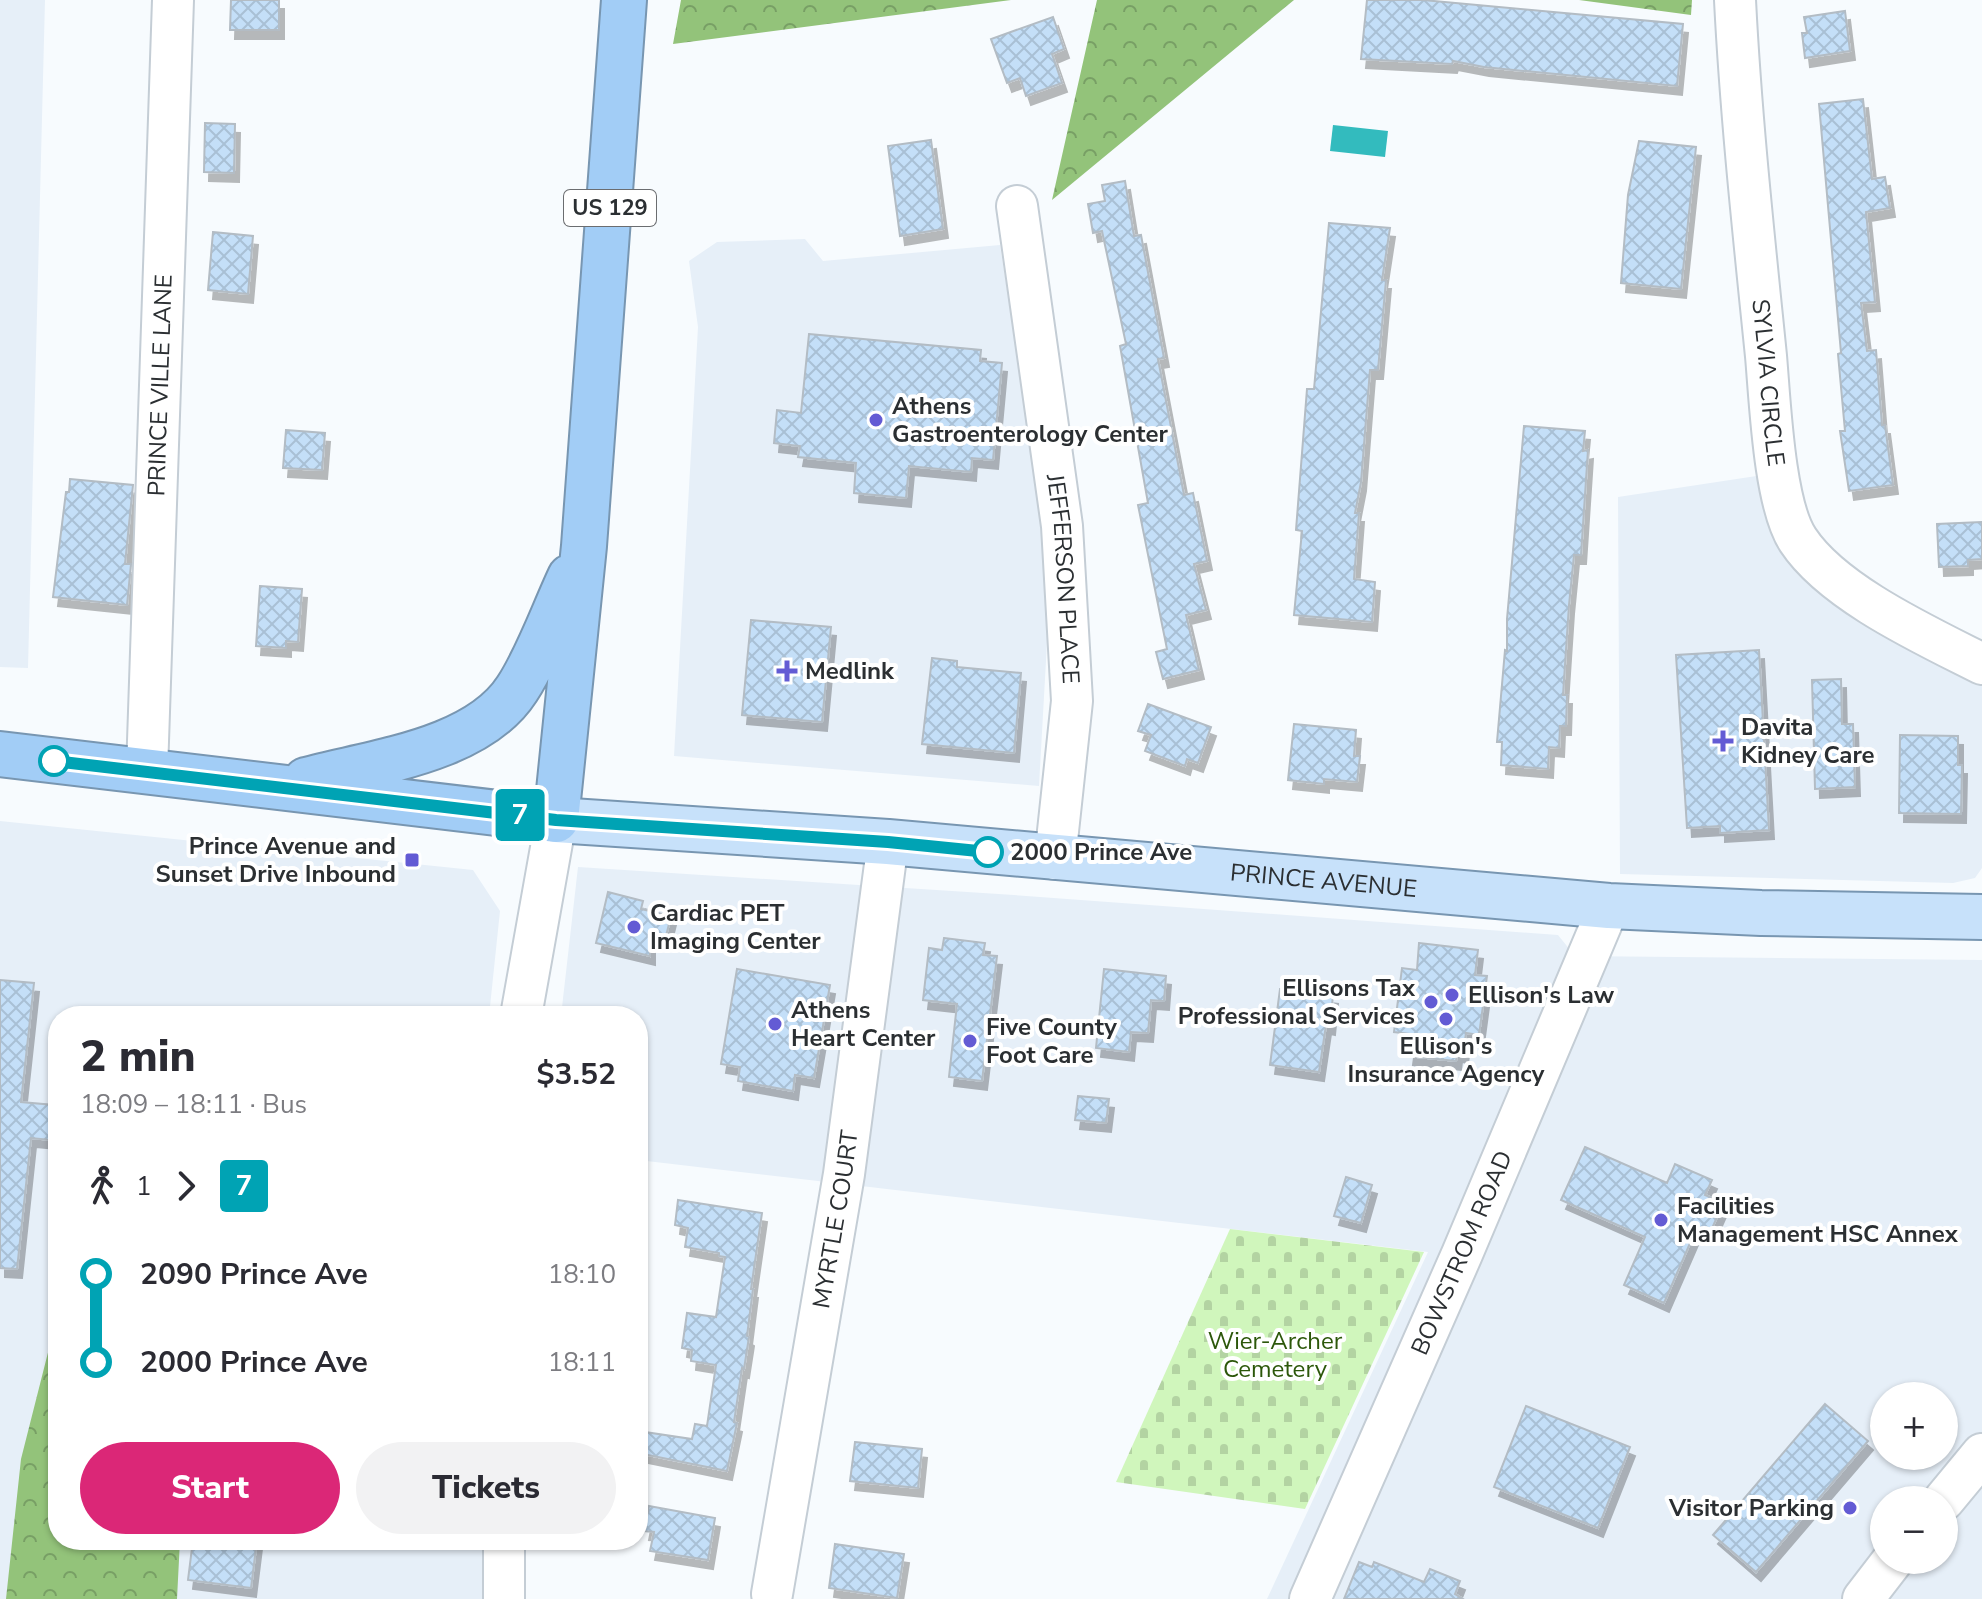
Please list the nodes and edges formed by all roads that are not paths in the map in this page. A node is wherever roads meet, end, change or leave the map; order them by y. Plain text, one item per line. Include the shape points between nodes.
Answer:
1 (173, 0) edge
2 (624, 0) edge
3 (1735, 0) edge
4 (1017, 206) dead end
5 (584, 546) junction
6 (1982, 664) edge
7 (0, 754) edge
8 (147, 771) junction
9 (280, 787) junction
10 (556, 820) junction
11 (888, 842) junction
12 (1055, 859) junction
13 (1609, 906) junction
14 (1982, 917) edge
15 (523, 1006) edge
16 (1982, 1454) edge
17 (1956, 1486) edge
18 (504, 1550) edge
19 (1882, 1574) edge
20 (772, 1594) dead end
21 (504, 1599) edge
22 (1310, 1599) edge
23 (1863, 1599) edge

1 - 8 street, PRINCE VILLE LANE
2 - 5 highway, US 129
3 - 6 street, SYLVIA CIRCLE via 1765,353 1784,506 1797,539 1846,589
4 - 12 street, JEFFERSON PLACE via 1063,541 1072,701
5 - 9 highway via 517,689 485,724 449,743
5 - 10 highway, US 129
7 - 8 highway, PRINCE AVENUE
8 - 9 highway, PRINCE AVENUE
9 - 10 highway, PRINCE AVENUE
10 - 11 main road, PRINCE AVENUE
10 - 15 street
11 - 12 main road, PRINCE AVENUE
11 - 20 street, MYRTLE COURT via 844,1174
12 - 13 main road, PRINCE AVENUE
13 - 14 main road, PRINCE AVENUE
13 - 22 street, BOWSTROM ROAD
16 - 17 street
18 - 21 street
19 - 23 street

